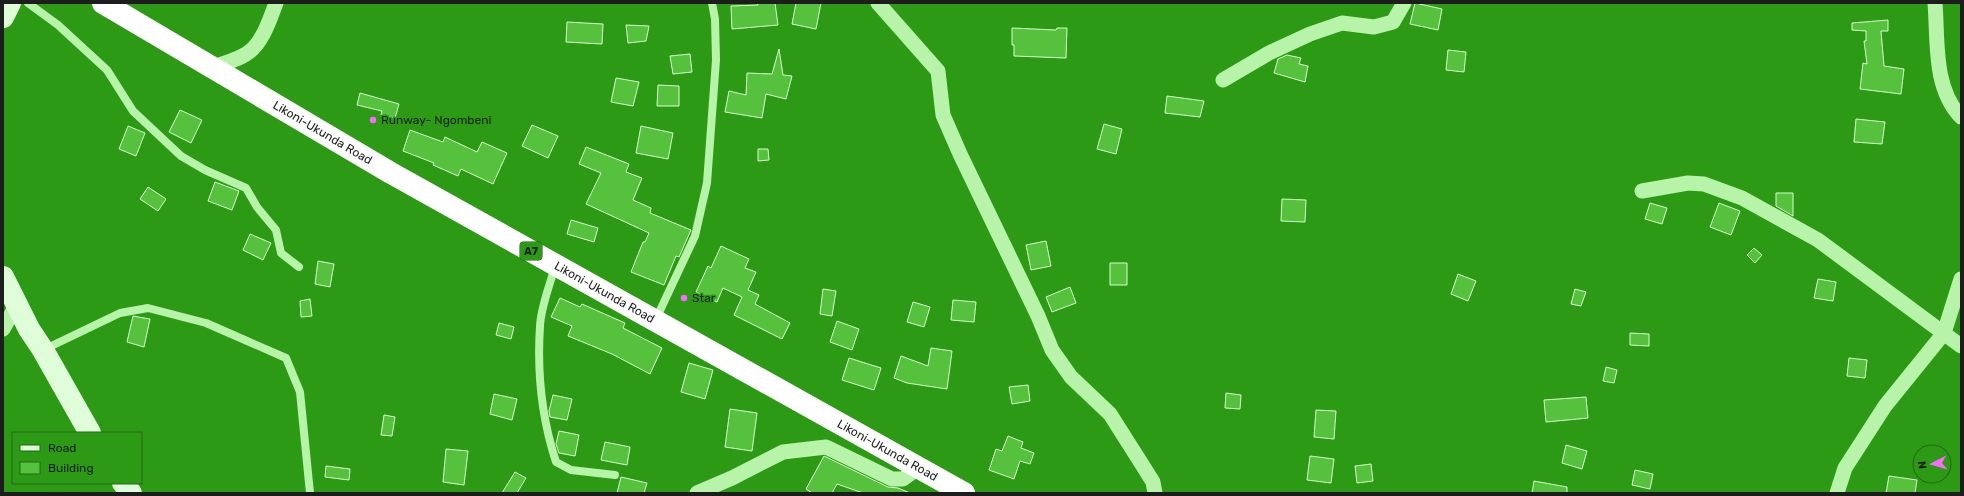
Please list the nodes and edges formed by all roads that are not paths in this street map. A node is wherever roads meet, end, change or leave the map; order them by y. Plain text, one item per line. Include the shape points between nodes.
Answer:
1 (10, 3) edge
2 (28, 3) edge
3 (102, 3) edge
4 (276, 3) edge
5 (712, 3) edge
6 (878, 3) edge
7 (1404, 3) edge
8 (1935, 3) edge
9 (3, 17) edge
10 (211, 68) junction
11 (1223, 80) dead end
12 (1961, 117) edge
13 (1642, 191) dead end
14 (555, 265) junction
15 (299, 267) dead end
16 (3, 277) edge
17 (1961, 279) edge
18 (17, 304) junction
19 (656, 319) junction
20 (3, 329) edge
21 (1944, 333) junction
22 (1961, 346) edge
23 (43, 350) junction
24 (89, 432) edge
25 (918, 468) junction
26 (615, 475) dead end
27 (124, 484) edge
28 (131, 493) edge
29 (310, 493) edge
30 (698, 493) edge
31 (964, 493) edge
32 (1155, 493) edge
33 (1837, 493) edge

1 - 9 street
2 - 15 lane via 58,25 107,70 133,111 181,156 246,188 257,207 276,230 281,252
3 - 10 highway, Likoni-Ukunda Road / A7
4 - 10 street via 257,43 247,54
5 - 19 lane via 716,60 707,183 695,236
6 - 32 street via 938,71 943,115 1052,350 1071,377 1110,414 1144,466
7 - 11 street via 1393,22 1374,28 1342,23 1329,27 1269,53
8 - 12 street via 1940,77 1951,107
10 - 14 highway, Likoni-Ukunda Road / A7
13 - 21 street via 1688,183 1704,184 1742,198 1818,240
14 - 19 highway, Likoni-Ukunda Road / A7
14 - 26 lane via 540,324 540,372 546,431 556,462 571,470
16 - 18 street
17 - 21 street
18 - 20 street
18 - 23 street
19 - 25 highway, Likoni-Ukunda Road / A7
21 - 22 street
21 - 33 street via 1885,406 1845,468
23 - 24 street
23 - 29 lane via 120,314 148,308 206,323 286,358 300,392
25 - 30 street via 903,479 892,479 826,447 783,452
25 - 31 highway, Likoni-Ukunda Road / A7
27 - 28 street

